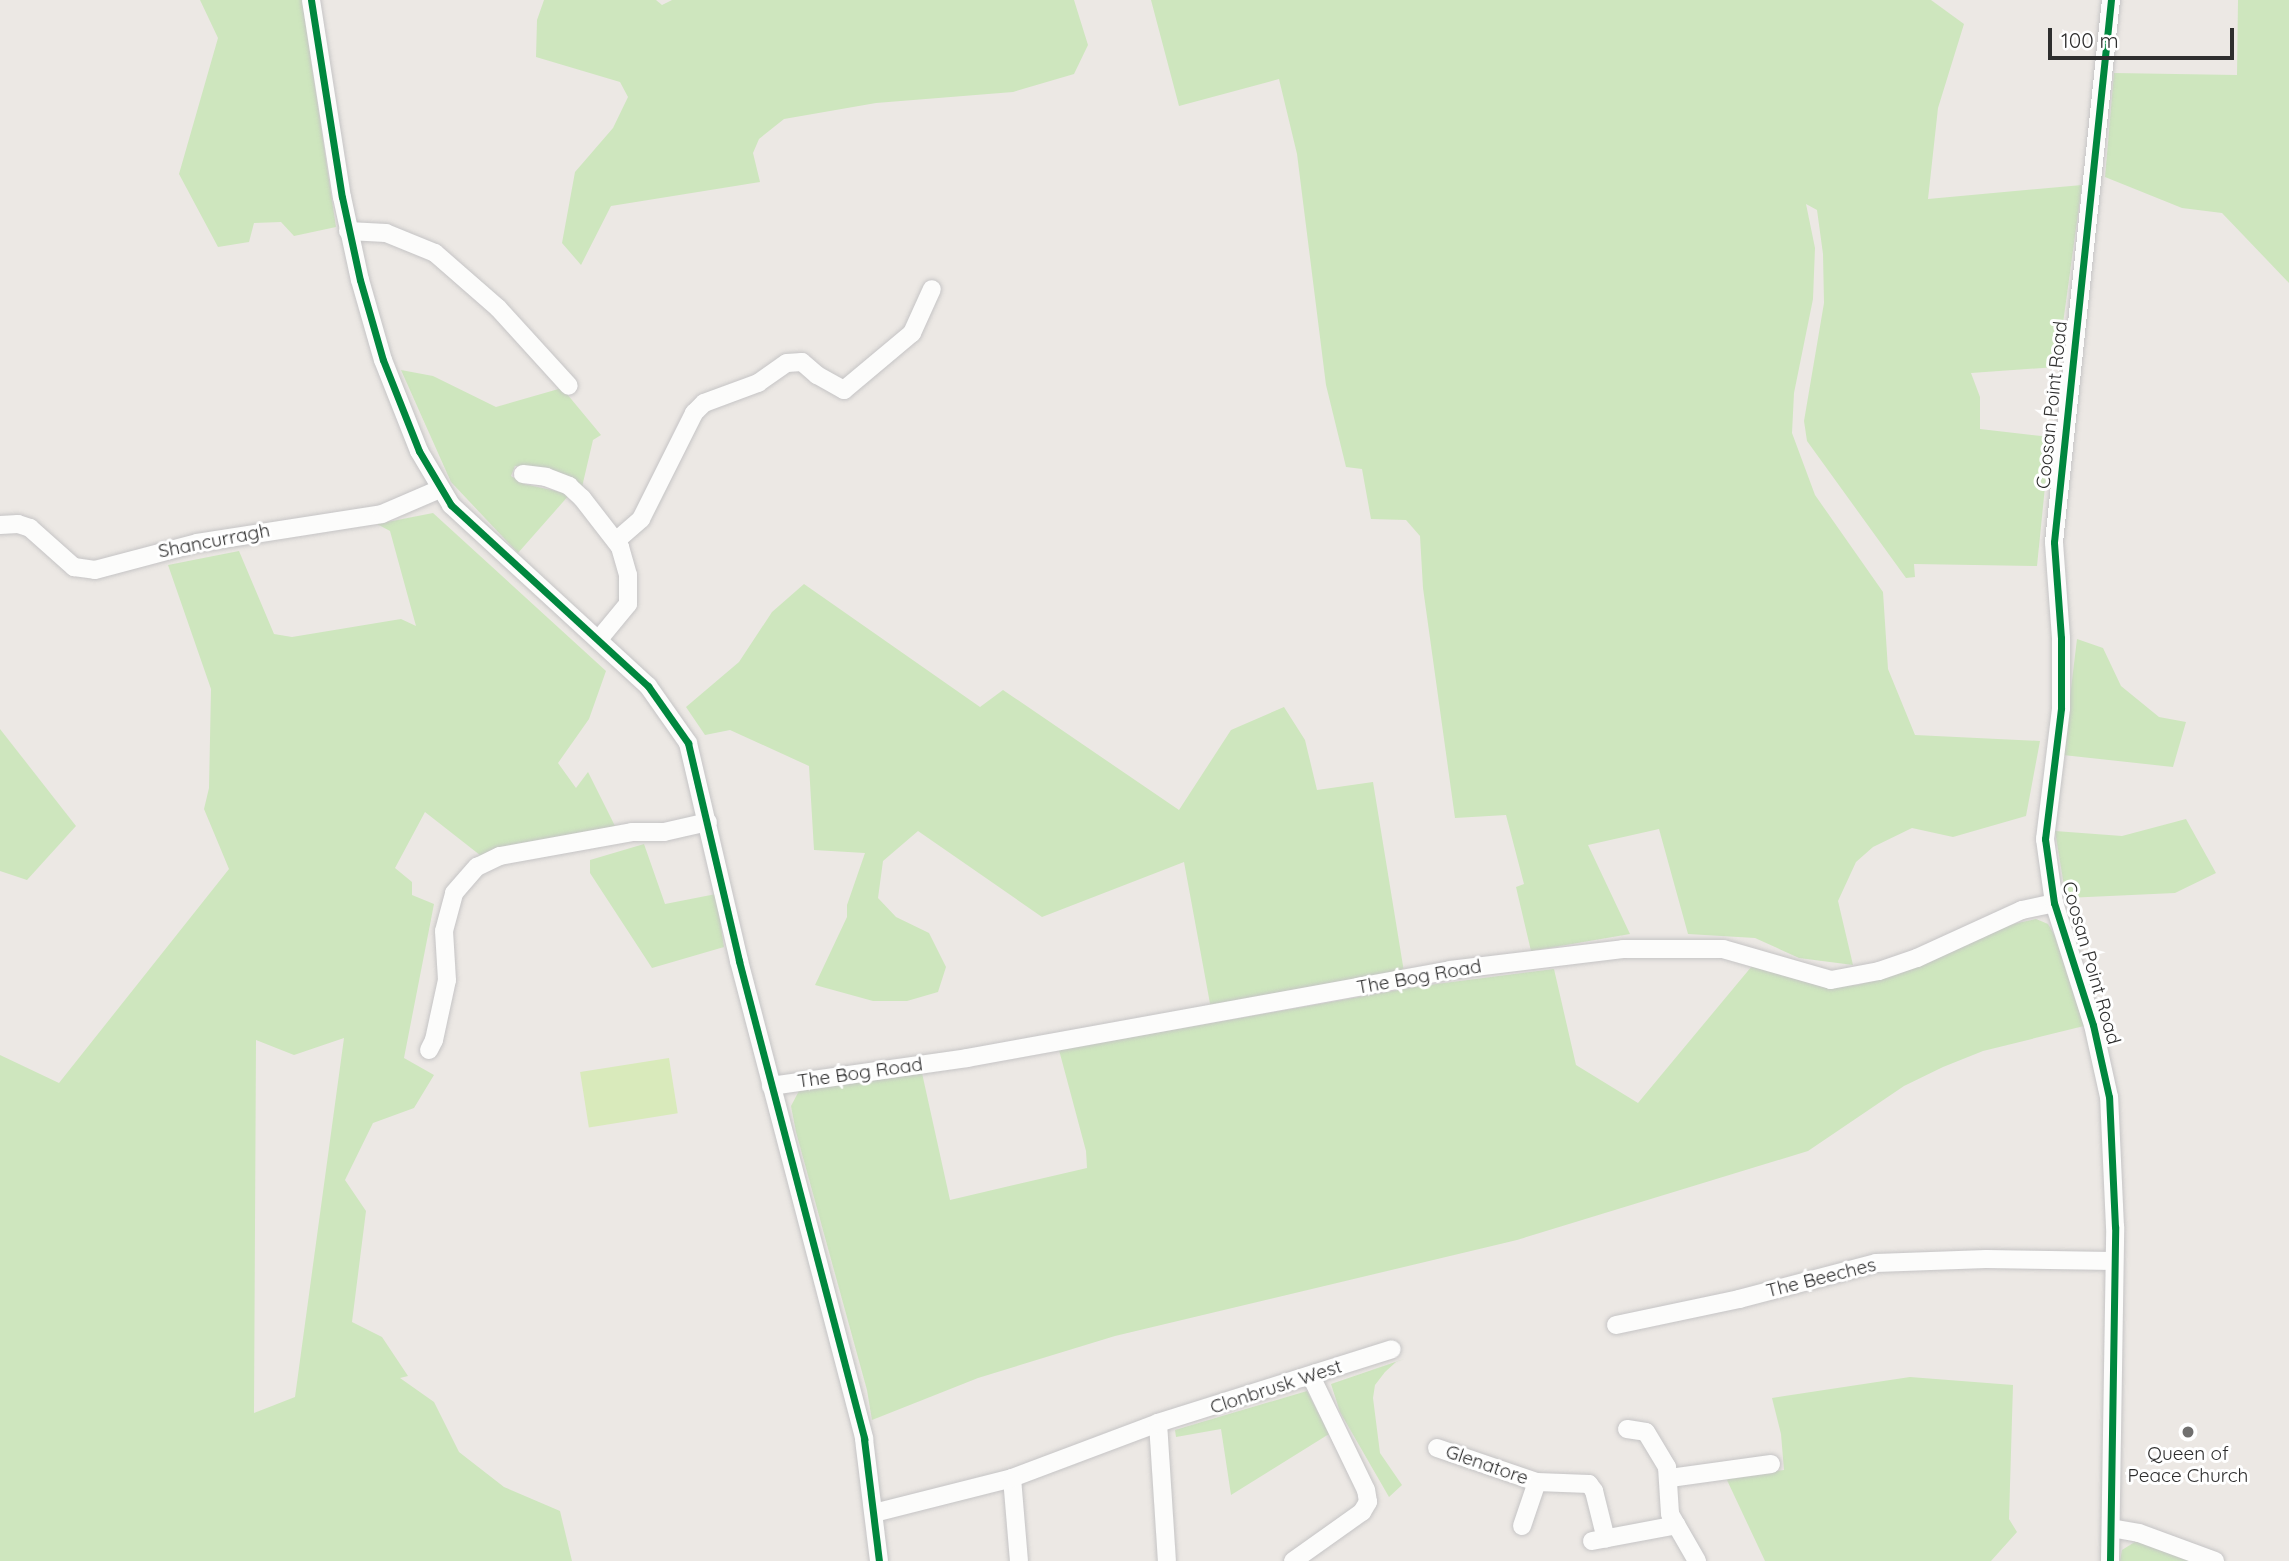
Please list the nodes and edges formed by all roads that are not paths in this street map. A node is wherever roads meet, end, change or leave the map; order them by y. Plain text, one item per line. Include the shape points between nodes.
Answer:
1 (311, 0) edge
2 (2110, 0) edge
3 (348, 232) junction
4 (932, 289) dead end
5 (569, 386) dead end
6 (523, 474) dead end
7 (440, 489) junction
8 (0, 525) edge
9 (617, 540) junction
10 (598, 639) junction
11 (708, 822) junction
12 (2054, 903) junction
13 (429, 1050) dead end
14 (771, 1086) junction
15 (2113, 1261) junction
16 (1616, 1325) dead end
17 (1392, 1349) dead end
18 (1311, 1376) junction
19 (1158, 1423) junction
20 (1627, 1429) dead end
21 (1437, 1448) dead end
22 (1771, 1464) dead end
23 (1012, 1478) junction
24 (1670, 1478) junction
25 (1537, 1482) junction
26 (874, 1513) junction
27 (1677, 1525) junction
28 (1522, 1526) dead end
29 (2111, 1528) junction
30 (879, 1561) edge
31 (1018, 1561) edge
32 (1167, 1561) edge
33 (1293, 1561) edge
34 (1697, 1561) edge
35 (2110, 1561) edge
36 (2215, 1561) edge

1 - 3 street
2 - 12 street, Coosan Point Road via 2054,542 2061,708 2045,839
3 - 5 street via 386,233 435,253 498,308
3 - 7 street via 383,360 419,451
4 - 9 street via 912,333 844,390 802,362 786,363 758,383 704,403 694,413 641,519
6 - 9 street via 569,486
7 - 8 street, Shancurragh via 382,514 197,543 95,570 74,566 30,528
7 - 10 street via 451,505
9 - 10 street via 628,575 628,604
10 - 11 street via 648,686 688,743
11 - 13 street via 500,856 477,867 454,893 444,932 447,980
11 - 14 street
12 - 14 street, The Bog Road via 2022,910 1879,971 1831,979 1723,949 1623,949 1450,970 967,1058
12 - 15 street, Coosan Point Road via 2106,1078
14 - 26 street via 864,1439
15 - 16 street, The Beeches via 1876,1263
15 - 29 street, Coosan Point Road
17 - 18 street, Clonbrusk West
18 - 19 street, Clonbrusk West
18 - 33 street via 1368,1502 1362,1512
19 - 23 street, Clonbrusk West
19 - 32 street
20 - 24 street via 1646,1432
21 - 25 street, Glenatore
22 - 24 street
23 - 26 street, Clonbrusk West
23 - 31 street
24 - 27 street via 1669,1511
25 - 27 street, Glenatore via 1589,1484 1594,1491 1599,1540
25 - 28 street, Glenatore
26 - 30 street
27 - 34 street
29 - 35 street, Coosan Point Road
29 - 36 street via 2139,1533

